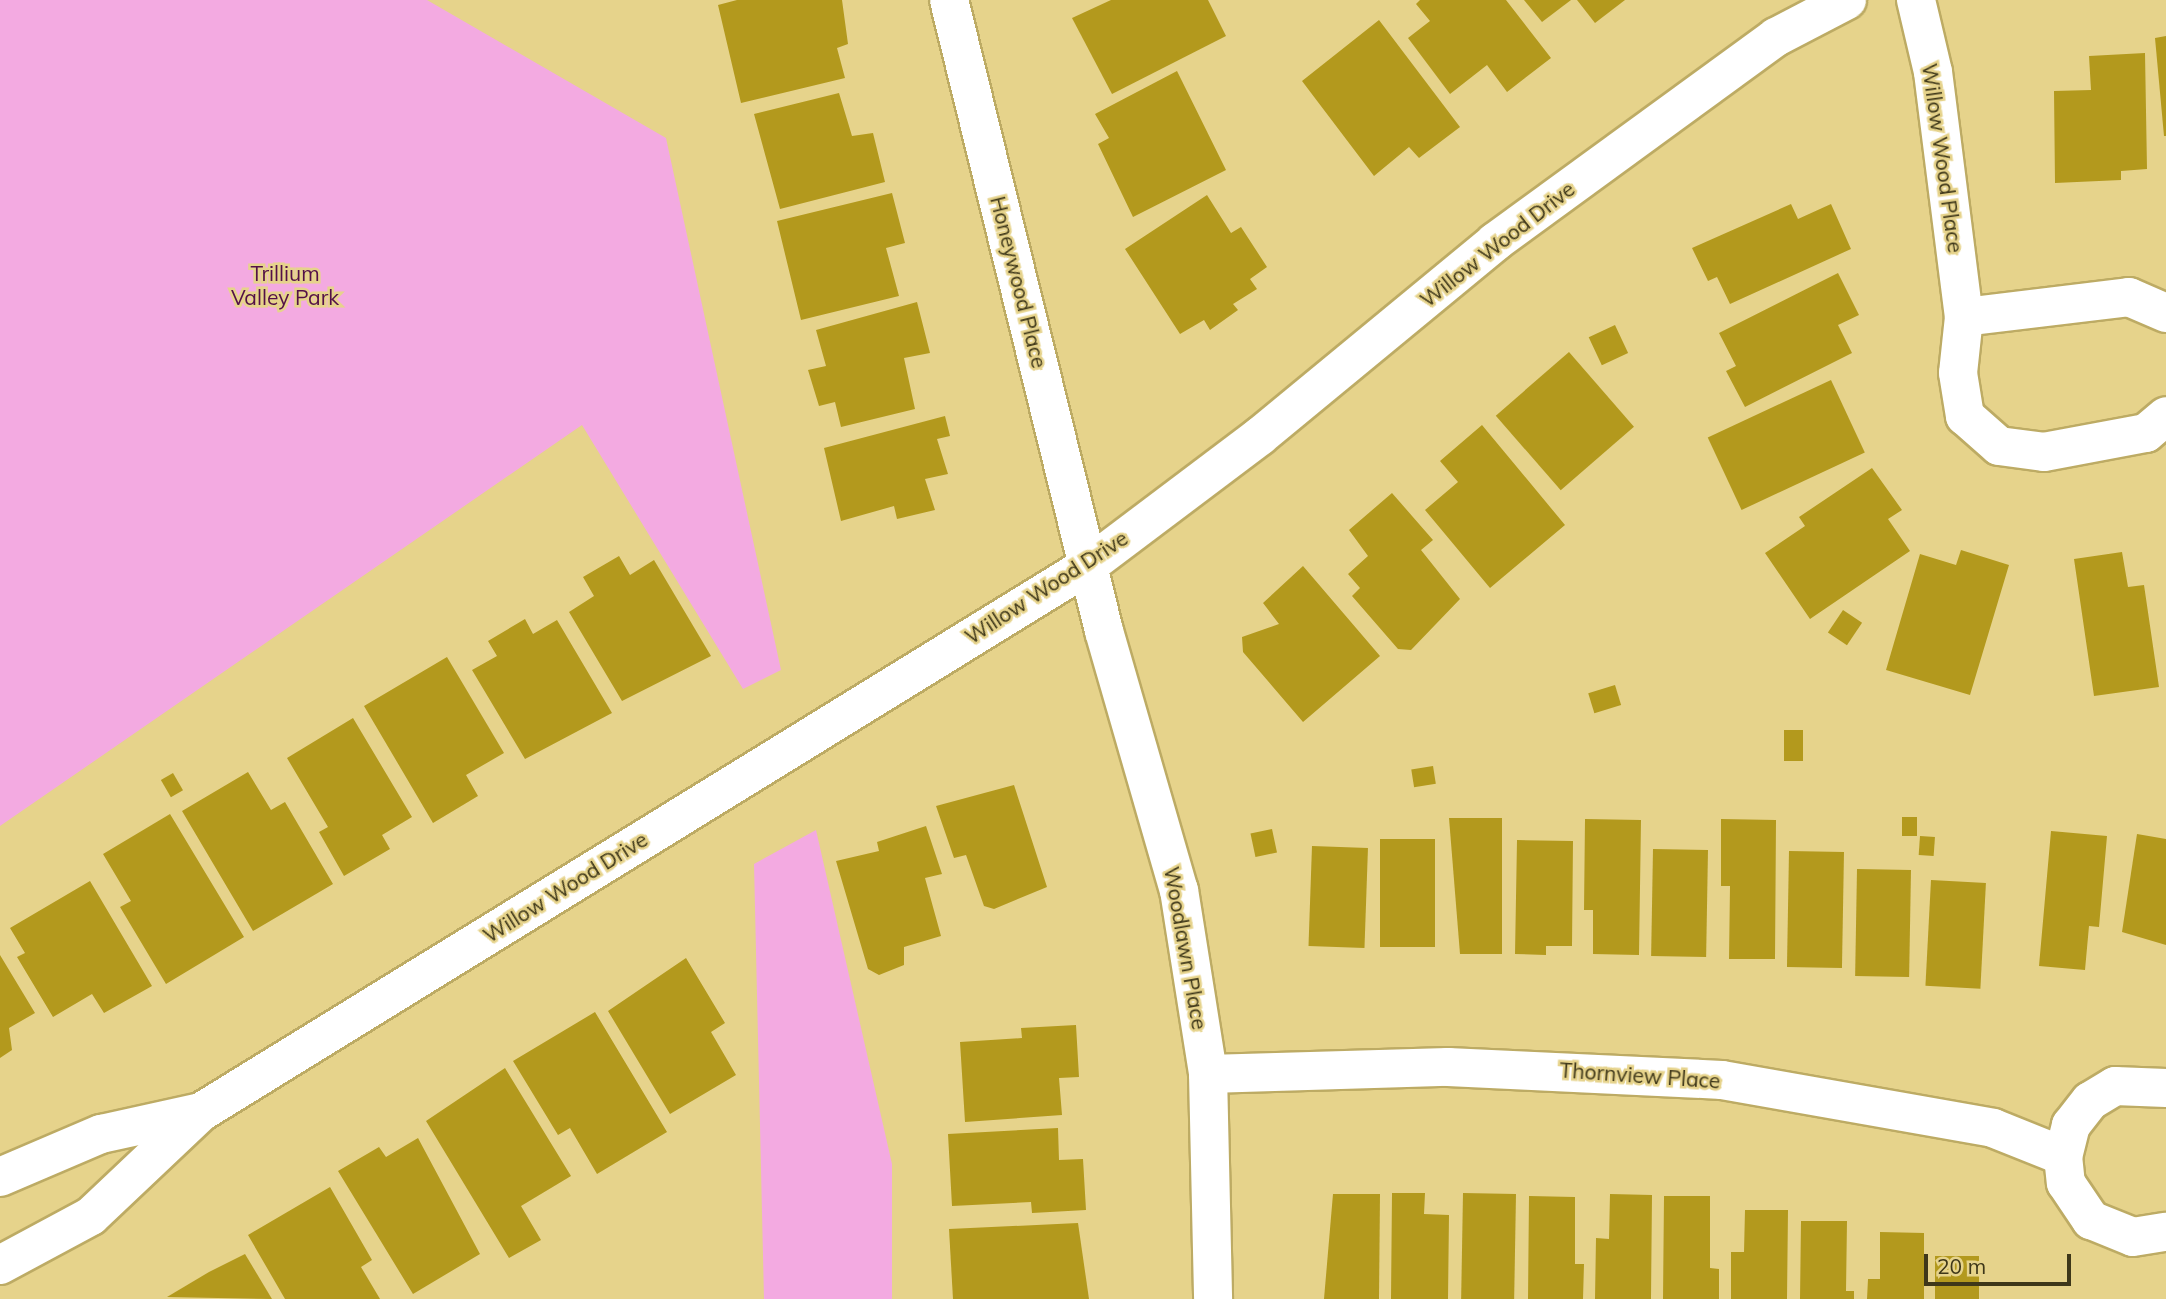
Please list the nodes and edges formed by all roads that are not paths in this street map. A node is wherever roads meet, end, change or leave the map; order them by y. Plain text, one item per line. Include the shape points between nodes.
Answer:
1 (949, 0) edge
2 (1847, 0) edge
3 (1916, 0) edge
4 (2166, 313) edge
5 (1964, 317) junction
6 (2166, 416) edge
7 (1089, 565) junction
8 (1208, 1074) junction
9 (2166, 1088) edge
10 (201, 1112) junction
11 (2063, 1156) junction
12 (0, 1177) edge
13 (2166, 1232) edge
14 (0, 1265) edge
15 (1213, 1299) edge

1 - 7 street, Honeywood Place
2 - 7 street, Willow Wood Drive via 1776,37 1506,234 1259,436
3 - 5 street, Willow Wood Place via 1933,72
4 - 5 street via 2129,297
5 - 6 street, Willow Wood Place via 1958,373 1965,416 1999,446 2044,452 2147,433
7 - 8 street, Woodlawn Place via 1179,890
7 - 10 street, Willow Wood Drive
8 - 11 street, Thornview Place via 1448,1067 1722,1080 1993,1128
8 - 15 street, Woodlawn Place
9 - 11 street via 2115,1086 2090,1101 2071,1125
10 - 12 street, Willow Wood Drive via 101,1134
10 - 14 street, Willow Wood Drive via 91,1216
11 - 13 street via 2066,1183 2091,1220 2133,1237

